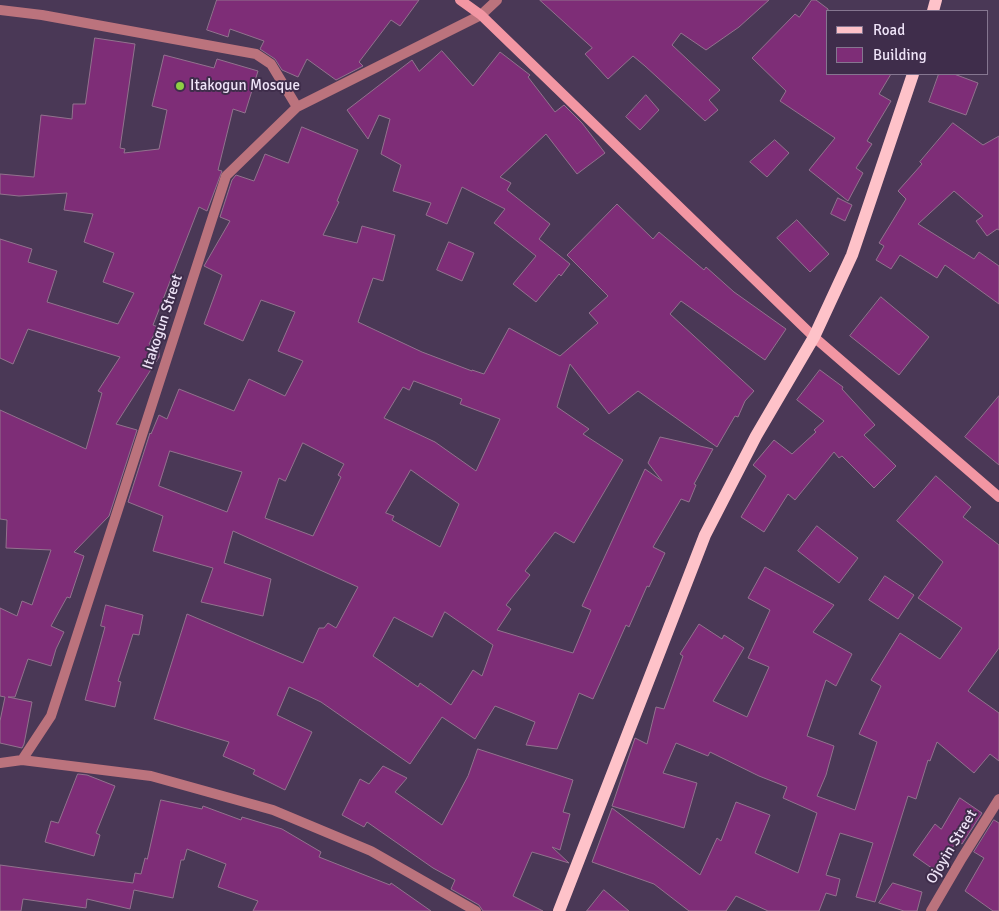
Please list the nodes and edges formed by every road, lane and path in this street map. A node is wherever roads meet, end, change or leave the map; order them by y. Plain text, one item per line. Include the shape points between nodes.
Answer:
1 (460, 0) edge
2 (497, 0) edge
3 (0, 10) edge
4 (481, 15) junction
5 (913, 75) edge
6 (297, 107) junction
7 (814, 337) junction
8 (999, 497) edge
9 (22, 760) junction
10 (0, 763) edge
11 (999, 799) edge
12 (476, 911) edge
13 (559, 911) edge
14 (931, 911) edge

1 - 4 street
2 - 4 street, Itakogun Street
3 - 6 street via 256,54 271,64
4 - 6 street, Itakogun Street
4 - 7 street
5 - 7 main road via 852,255
6 - 9 street, Itakogun Street via 226,176 51,716
7 - 8 street
7 - 13 main road via 756,436 705,535
9 - 10 street
9 - 12 street via 151,776 273,810 371,851
11 - 14 street, Ojoyin Street

